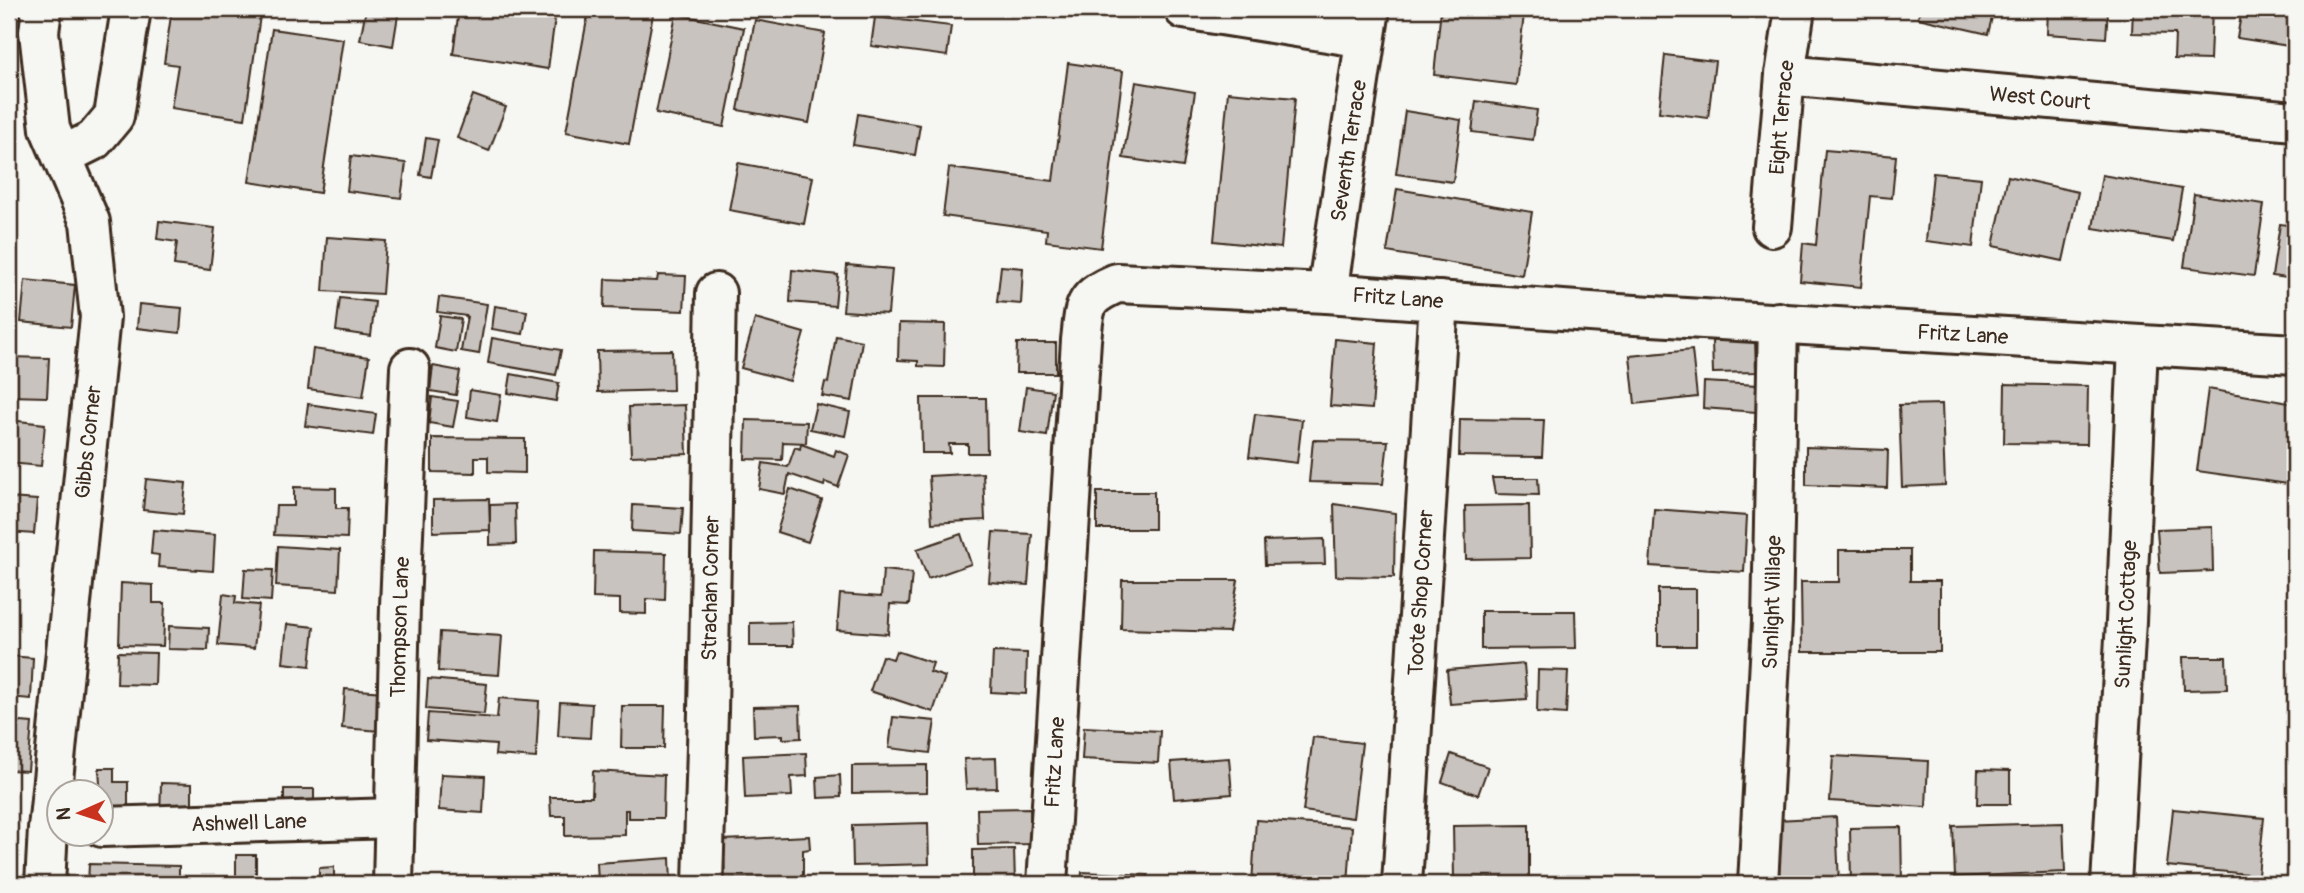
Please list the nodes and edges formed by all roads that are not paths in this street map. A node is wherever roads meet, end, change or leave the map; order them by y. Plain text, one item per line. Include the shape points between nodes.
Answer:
1 (42, 9) edge
2 (131, 9) edge
3 (1184, 9) edge
4 (1795, 9) edge
5 (1368, 23) edge
6 (1785, 75) junction
7 (2295, 121) edge
8 (62, 156) junction
9 (1772, 227) dead end
10 (716, 293) dead end
11 (1326, 293) junction
12 (1439, 302) junction
13 (1779, 322) junction
14 (2138, 345) junction
15 (2295, 354) edge
16 (410, 368) dead end
17 (59, 778) edge
18 (395, 818) junction
19 (116, 827) edge
20 (51, 848) edge
21 (46, 884) edge
22 (393, 884) edge
23 (703, 884) edge
24 (1047, 884) edge
25 (1402, 884) edge
26 (1758, 884) edge
27 (2111, 884) edge

1 - 8 street, Gibbs Corner via 39,32 50,129
2 - 8 street via 114,116 94,140
3 - 5 street
4 - 6 street, Eight Terrace
5 - 11 street, Seventh Terrace
6 - 7 street, West Court
6 - 9 street, Eight Terrace
8 - 17 street, Gibbs Corner via 90,222 100,317
10 - 23 street, Strachan Corner
11 - 12 street, Fritz Lane
11 - 24 street, Fritz Lane via 1116,283 1098,291 1085,305
12 - 13 street, Fritz Lane
12 - 25 street, Toote Shop Corner
13 - 14 street, Fritz Lane
13 - 26 street, Sunlight Village via 1772,622
14 - 15 street, Fritz Lane
14 - 27 street, Sunlight Cottage
16 - 18 street, Thompson Lane
18 - 19 street, Ashwell Lane
18 - 22 street, Thompson Lane
20 - 21 street, Gibbs Corner

